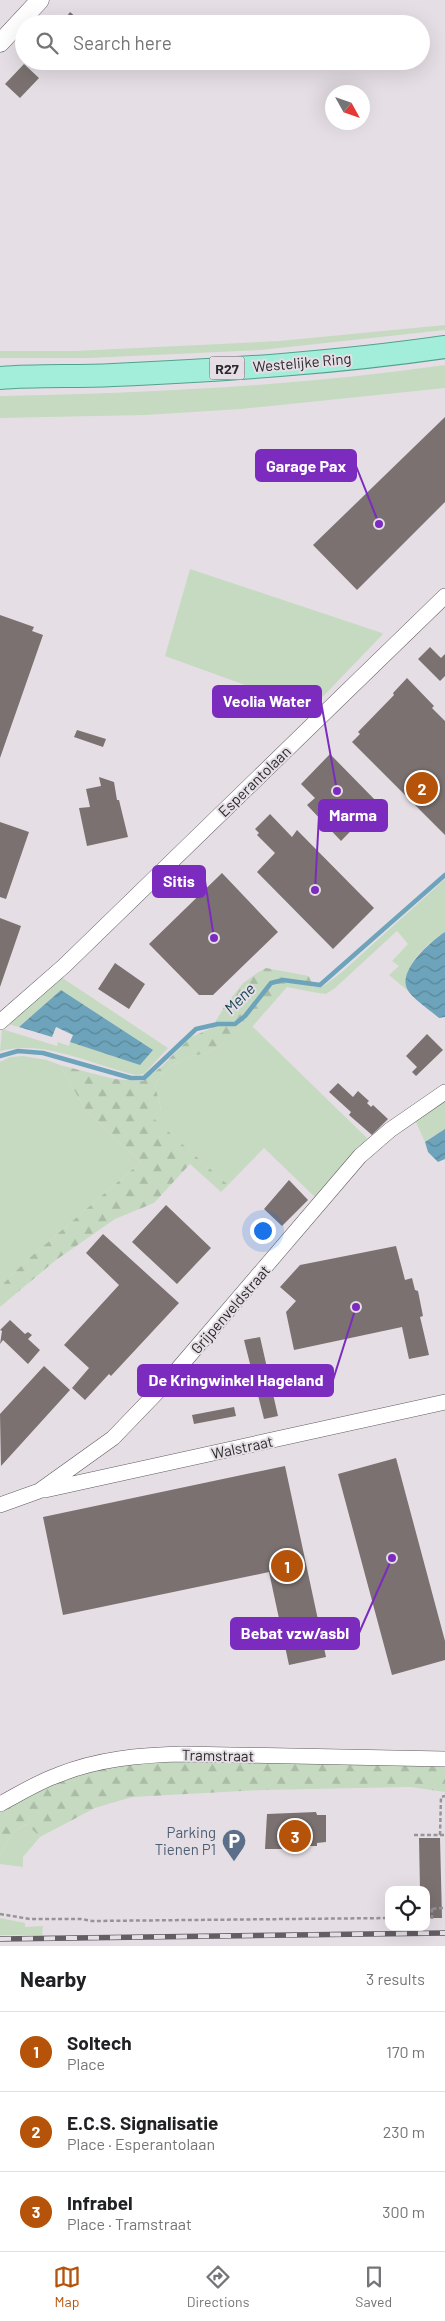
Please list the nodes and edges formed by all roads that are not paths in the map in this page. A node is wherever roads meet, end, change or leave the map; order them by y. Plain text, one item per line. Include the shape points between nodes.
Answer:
1 (40, 0) edge
2 (26, 15) edge
3 (15, 27) edge
4 (0, 43) edge
5 (445, 347) edge
6 (3, 377) edge
7 (445, 596) edge
8 (0, 1022) edge
9 (445, 1092) edge
10 (445, 1402) edge
11 (39, 1491) junction
12 (0, 1505) edge
13 (445, 1759) edge
14 (0, 1804) edge

1 - 2 street
3 - 4 street
5 - 6 main road, Westelijke Ring / R27 via 220,369
7 - 8 street, Esperantolaan via 64,966
9 - 11 street, Grijpenveldstraat via 390,1130 360,1156 165,1384 113,1438
10 - 11 street, Walstraat
11 - 12 street, Grijpenveldstraat
13 - 14 street, Tramstraat via 141,1755 94,1763 58,1775

